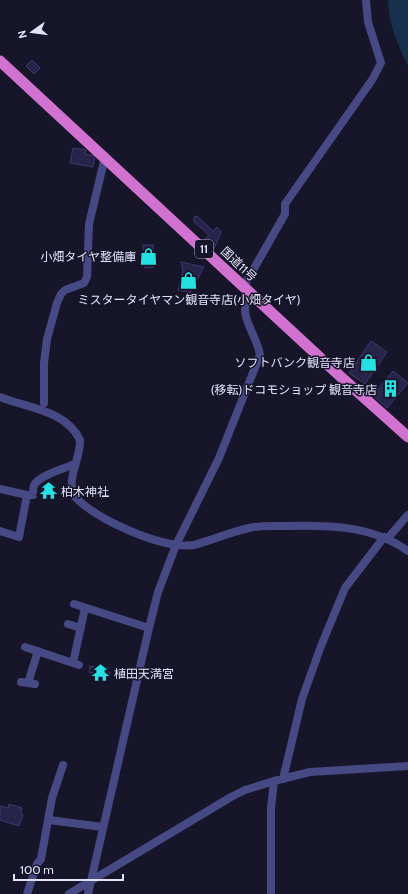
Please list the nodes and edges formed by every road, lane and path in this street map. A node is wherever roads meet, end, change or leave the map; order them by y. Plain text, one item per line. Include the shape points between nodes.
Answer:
1 (366, 0) edge
2 (0, 61) edge
3 (104, 158) junction
4 (248, 290) junction
5 (0, 397) edge
6 (44, 403) dead end
7 (408, 437) edge
8 (75, 464) junction
9 (0, 488) edge
10 (27, 495) junction
11 (408, 515) edge
12 (0, 531) edge
13 (385, 538) junction
14 (176, 545) junction
15 (408, 551) edge
16 (74, 604) dead end
17 (85, 608) junction
18 (68, 624) dead end
19 (81, 628) junction
20 (149, 628) junction
21 (25, 647) dead end
22 (38, 651) junction
23 (28, 683) dead end
24 (63, 765) dead end
25 (408, 766) edge
26 (283, 779) junction
27 (274, 782) junction
28 (49, 820) junction
29 (103, 827) junction
30 (90, 882) junction
31 (27, 894) edge
32 (69, 894) edge
33 (88, 894) edge
34 (271, 894) edge

1 - 4 street via 368,22 381,63 372,80 285,204 285,214
2 - 3 highway, 国道11号 / 11
3 - 4 highway, 国道11号 / 11
3 - 6 street via 89,224 87,277 84,283 61,294 47,339
4 - 7 highway, 国道11号 / 11
4 - 14 street via 245,313 260,355 219,458
5 - 8 street via 64,420 73,428 80,440
8 - 10 street via 38,480 34,485 33,495
8 - 14 street via 72,492 77,500 120,526
9 - 10 street
10 - 12 street via 19,536
11 - 13 street
13 - 14 street via 355,528 318,525 256,526 194,545
13 - 15 street via 398,543
13 - 26 street via 345,588 302,699
14 - 20 street via 158,592
16 - 17 street
17 - 19 street
17 - 20 street
18 - 19 street
19 - 22 street via 76,664
20 - 29 street
21 - 22 street
22 - 23 street
24 - 28 street via 52,798
25 - 26 street via 310,772
26 - 27 street
27 - 30 street via 231,797
27 - 34 street via 271,808
28 - 29 street
28 - 31 street via 41,859
29 - 30 street
30 - 32 street
30 - 33 street

